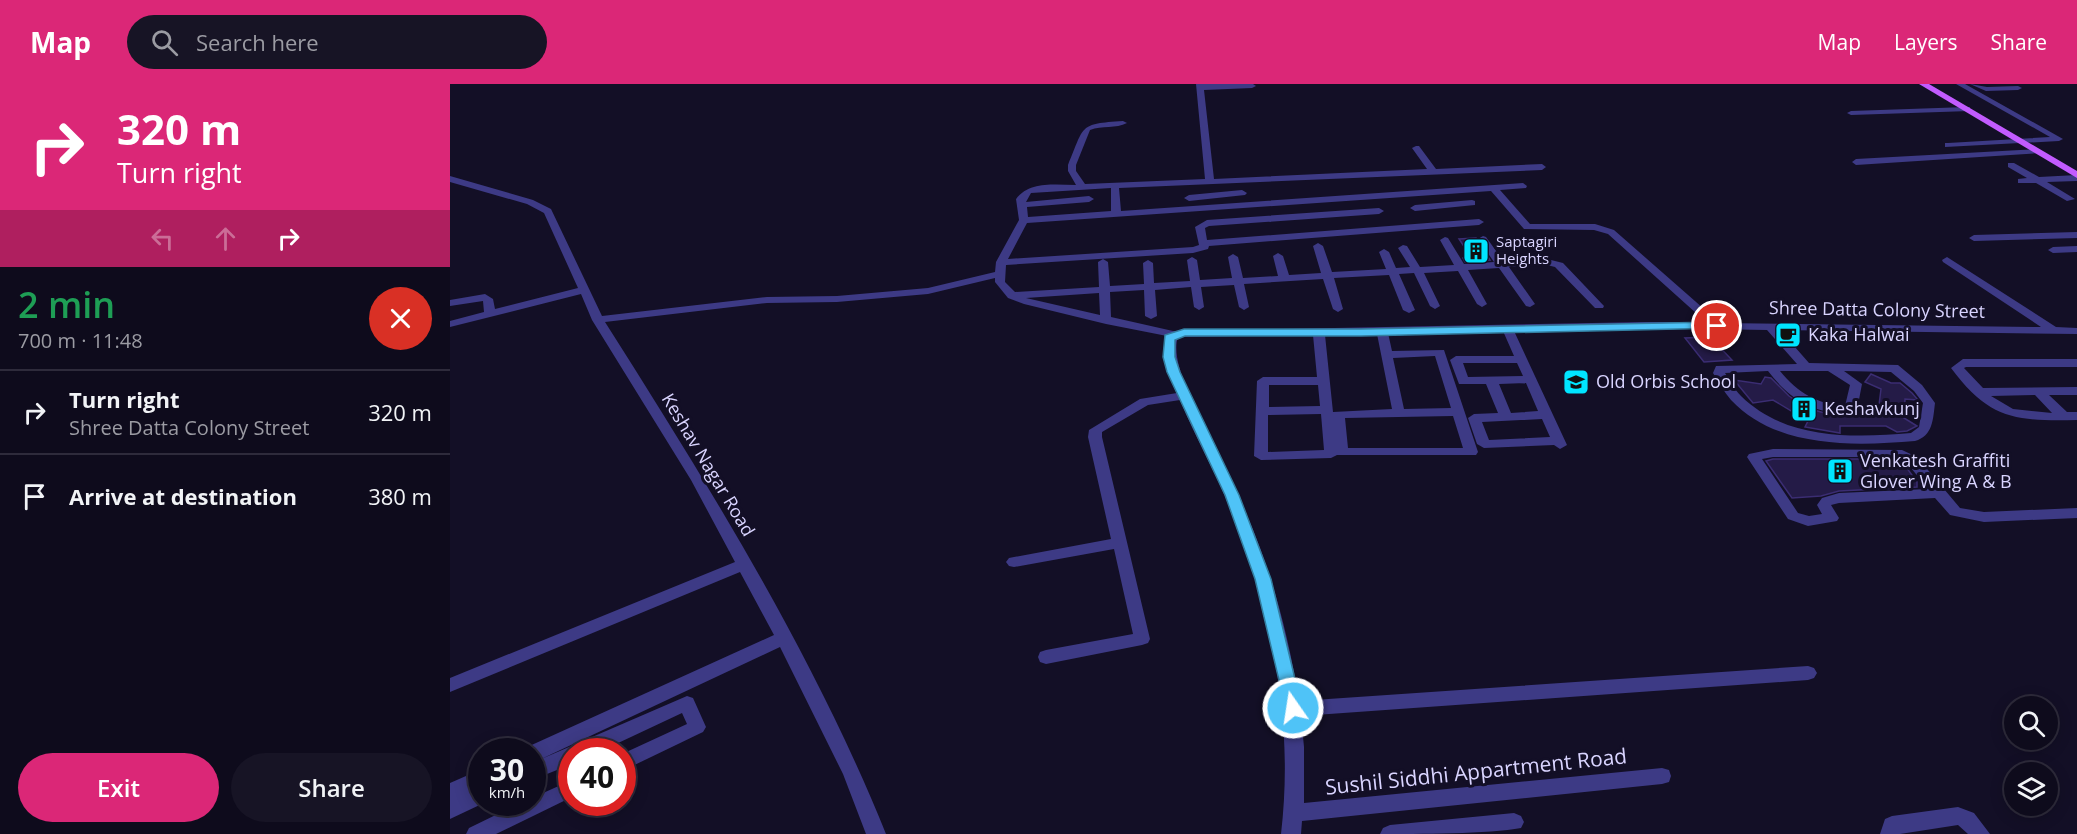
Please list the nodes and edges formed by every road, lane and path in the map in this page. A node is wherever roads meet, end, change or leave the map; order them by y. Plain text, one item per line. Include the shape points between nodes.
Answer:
1 (1923, 84) edge
2 (1960, 84) edge
3 (1974, 84) edge
4 (1200, 86) edge
5 (1252, 86) dead end
6 (2018, 88) dead end
7 (1967, 109) junction
8 (1851, 113) dead end
9 (1123, 123) dead end
10 (2022, 141) junction
11 (1948, 145) dead end
12 (1416, 148) dead end
13 (2038, 151) junction
14 (1857, 162) dead end
15 (2011, 165) dead end
16 (1542, 166) dead end
17 (1433, 171) junction
18 (1519, 175) dead end
19 (2077, 177) edge
20 (450, 179) edge
21 (1338, 179) junction
22 (1210, 180) junction
23 (2039, 180) junction
24 (1417, 181) junction
25 (2021, 181) dead end
26 (1523, 186) dead end
27 (1082, 187) junction
28 (1240, 188) junction
29 (1492, 188) junction
30 (1115, 189) junction
31 (1425, 193) junction
32 (1189, 198) dead end
33 (1348, 198) junction
34 (1089, 199) dead end
35 (2070, 199) dead end
36 (1022, 200) junction
37 (1472, 203) dead end
38 (1455, 204) junction
39 (1245, 205) junction
40 (1378, 211) dead end
41 (1116, 213) junction
42 (1024, 220) junction
43 (1479, 222) dead end
44 (1468, 223) junction
45 (1436, 225) junction
46 (2077, 235) edge
47 (1974, 238) dead end
48 (1483, 239) dead end
49 (1445, 240) dead end
50 (2077, 242) edge
51 (1205, 243) junction
52 (2043, 243) dead end
53 (1318, 246) dead end
54 (1403, 248) dead end
55 (2077, 249) edge
56 (2053, 250) dead end
57 (1384, 252) dead end
58 (1278, 256) dead end
59 (1233, 257) dead end
60 (1192, 260) dead end
61 (1947, 260) dead end
62 (1103, 262) dead end
63 (1148, 263) dead end
64 (1498, 264) junction
65 (1458, 266) junction
66 (1000, 268) junction
67 (1416, 268) junction
68 (1394, 271) junction
69 (1326, 275) junction
70 (1284, 278) junction
71 (1239, 281) junction
72 (1195, 285) junction
73 (1148, 286) junction
74 (1105, 289) junction
75 (584, 290) junction
76 (1012, 296) junction
77 (450, 303) edge
78 (1482, 304) dead end
79 (1530, 304) dead end
80 (1435, 306) dead end
81 (1599, 306) dead end
82 (1199, 307) dead end
83 (1244, 307) dead end
84 (1338, 309) dead end
85 (1409, 309) dead end
86 (490, 314) junction
87 (1151, 316) dead end
88 (598, 320) junction
89 (1106, 321) junction
90 (450, 324) edge
91 (1717, 326) junction
92 (1770, 326) junction
93 (1507, 328) junction
94 (2054, 331) junction
95 (2077, 331) edge
96 (1382, 332) junction
97 (1319, 333) junction
98 (1173, 334) junction
99 (1386, 355) junction
100 (1521, 359) junction
101 (2077, 363) edge
102 (1806, 367) junction
103 (1830, 367) junction
104 (1771, 368) junction
105 (1530, 379) junction
106 (1491, 380) junction
107 (1324, 381) junction
108 (2077, 391) edge
109 (1978, 392) junction
110 (2038, 392) junction
111 (1185, 395) junction
112 (1327, 410) junction
113 (1262, 411) junction
114 (1459, 412) junction
115 (1399, 413) junction
116 (1546, 415) junction
117 (2063, 416) junction
118 (2077, 416) edge
119 (1506, 417) junction
120 (1937, 493) junction
121 (2077, 513) edge
122 (1119, 543) junction
123 (1014, 562) dead end
124 (744, 564) junction
125 (784, 638) junction
126 (1046, 657) dead end
127 (1808, 673) dead end
128 (450, 685) edge
129 (1293, 708) junction
130 (610, 738) edge
131 (546, 748) edge
132 (636, 757) edge
133 (1662, 776) dead end
134 (468, 792) edge
135 (558, 795) edge
136 (450, 810) edge
137 (1295, 813) junction
138 (1514, 822) dead end
139 (476, 834) edge
140 (876, 834) edge
141 (1291, 834) edge
142 (1390, 834) edge
143 (1890, 834) edge
144 (1980, 834) edge

1 - 7 main road
2 - 10 street via 2059,139
3 - 6 street via 1986,89
4 - 5 street
4 - 22 street
7 - 8 street
7 - 10 main road
9 - 27 street via 1087,129 1072,165
10 - 11 street
10 - 13 main road
12 - 17 street
13 - 14 street
13 - 19 main road
15 - 23 street
16 - 17 street
17 - 22 street
18 - 24 street
19 - 23 street
20 - 75 street, Keshav Nagar Road via 545,208
21 - 24 street via 1405,176
21 - 28 street
21 - 33 street
22 - 27 street
23 - 25 street
23 - 35 street
24 - 31 street
26 - 29 street
27 - 36 street via 1036,189
28 - 30 street
28 - 32 street
28 - 39 street
29 - 31 street
29 - 91 street via 1527,227 1595,227 1611,232
30 - 36 street
30 - 41 street
31 - 33 street
33 - 39 street
34 - 36 street
36 - 42 street
37 - 38 street
38 - 44 street
38 - 45 street via 1419,208
39 - 41 street
40 - 51 street via 1207,224 1200,227
41 - 42 street
42 - 66 street
43 - 44 street
44 - 45 street
45 - 51 street
46 - 47 street
48 - 64 street
49 - 65 street
50 - 52 street
51 - 66 street via 1202,249
53 - 69 street
54 - 67 street
55 - 56 street
57 - 68 street
58 - 70 street
59 - 71 street
60 - 72 street
61 - 94 street
62 - 74 street
63 - 73 street
64 - 65 street
64 - 79 street via 1513,276
64 - 81 street via 1554,263
65 - 67 street
65 - 78 street
66 - 76 street via 1000,282
66 - 88 street via 928,291 767,300
67 - 68 street
67 - 80 street
68 - 69 street
68 - 85 street
69 - 70 street
69 - 84 street
70 - 71 street
71 - 72 street
71 - 83 street
72 - 73 street
72 - 82 street
73 - 74 street
73 - 87 street
74 - 76 street
74 - 89 street
75 - 86 street
75 - 88 street, Keshav Nagar Road
76 - 89 street, Shree Datta Colony Street
77 - 86 street via 485,297
86 - 90 street
88 - 124 street, Keshav Nagar Road via 698,480
89 - 98 street, Shree Datta Colony Street
91 - 92 street, Shree Datta Colony Street
91 - 93 street, Shree Datta Colony Street
92 - 94 street, Shree Datta Colony Street
92 - 102 street
93 - 96 street, Shree Datta Colony Street
93 - 100 street
94 - 95 street, Shree Datta Colony Street
96 - 97 street, Shree Datta Colony Street
96 - 99 street
97 - 98 street, Shree Datta Colony Street
97 - 107 street
98 - 111 street via 1169,338 1169,357
99 - 114 street via 1440,352
99 - 115 street
100 - 105 street
100 - 106 street via 1456,360 1463,381
101 - 109 street via 1958,365
102 - 103 street
102 - 104 street
103 - 104 street via 1856,384 1851,410 1824,409 1811,403 1784,386
103 - 104 street via 1887,366 1900,372 1929,403 1925,428 1915,437 1887,440 1848,442 1803,436 1737,399 1718,371
105 - 106 street
105 - 116 street
106 - 119 street
107 - 112 street
107 - 113 street via 1263,381
108 - 110 street
109 - 110 street
109 - 117 street via 1995,407 2014,416
110 - 117 street
111 - 122 street via 1144,402 1096,430
111 - 129 street via 1232,495 1263,579
112 - 113 street
112 - 113 street via 1331,454 1265,457 1261,456
114 - 115 street
114 - 115 street via 1471,452 1342,452 1338,414
116 - 119 street
116 - 119 street via 1559,443 1484,444 1474,418
117 - 118 street
120 - 120 street via 1912,460 1897,453 1773,453 1754,457 1798,519 1832,518 1824,505 1839,498
120 - 121 street via 1956,512 1970,515
122 - 123 street
122 - 126 street via 1142,639
124 - 125 street, Keshav Nagar Road
124 - 128 street
125 - 131 street
125 - 140 street, Keshav Nagar Road via 852,773
127 - 129 street
129 - 137 street
130 - 132 street via 687,703 696,727
133 - 137 street, Sushil Siddhi Appartment Road
134 - 136 street
135 - 139 street
137 - 141 street
138 - 142 street
143 - 144 street via 1892,825 1950,816 1966,819

